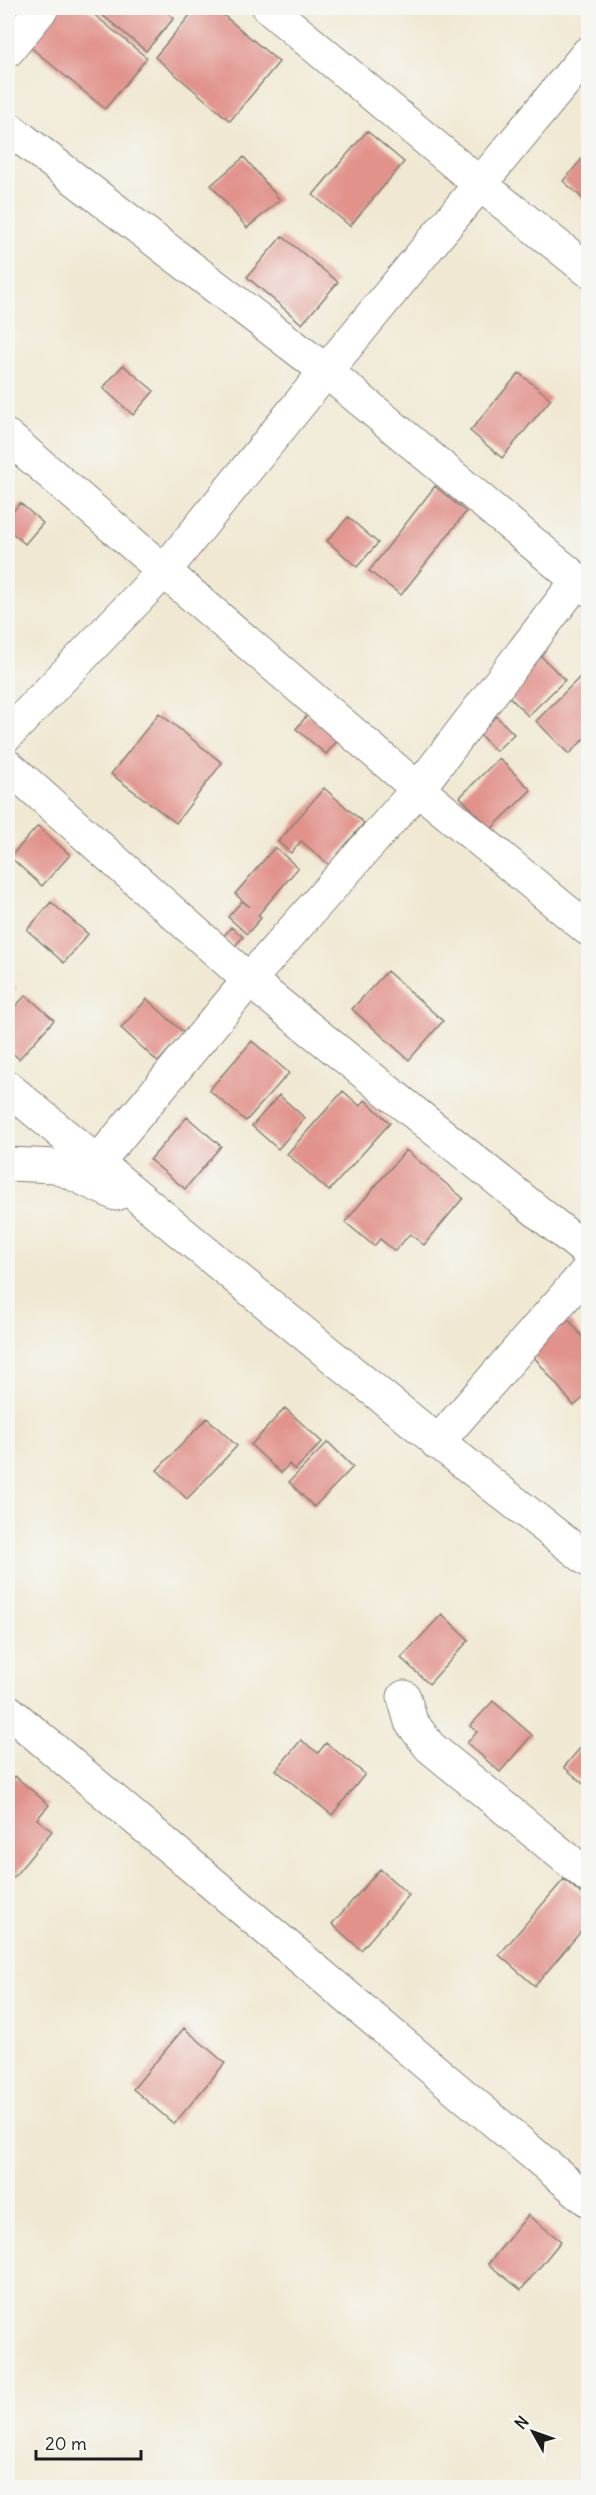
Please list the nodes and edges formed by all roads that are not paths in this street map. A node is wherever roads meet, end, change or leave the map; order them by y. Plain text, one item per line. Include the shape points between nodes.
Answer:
1 (42, 8) edge
2 (269, 8) edge
3 (8, 50) edge
4 (588, 53) edge
5 (8, 128) edge
6 (481, 184) junction
7 (588, 270) edge
8 (326, 371) junction
9 (8, 437) edge
10 (165, 570) junction
11 (583, 584) edge
12 (8, 734) edge
13 (8, 766) edge
14 (418, 789) junction
15 (588, 929) edge
16 (249, 980) junction
17 (8, 1088) edge
18 (97, 1163) junction
19 (8, 1164) edge
20 (153, 1211) junction
21 (588, 1252) edge
22 (588, 1270) edge
23 (437, 1443) junction
24 (588, 1560) edge
25 (404, 1697) dead end
26 (8, 1711) edge
27 (588, 1876) edge
28 (588, 2200) edge

1 - 3 street
2 - 6 street
4 - 6 street
5 - 8 street
6 - 7 street
6 - 8 street
8 - 10 street
8 - 11 street
9 - 10 street
10 - 12 street
10 - 14 street
11 - 14 street
13 - 16 street
14 - 15 street
14 - 16 street
16 - 18 street
16 - 21 street
17 - 18 street
18 - 20 street
19 - 20 street via 56,1166
20 - 23 street
22 - 23 street
23 - 24 street
25 - 27 street via 411,1722 430,1747
26 - 28 street

